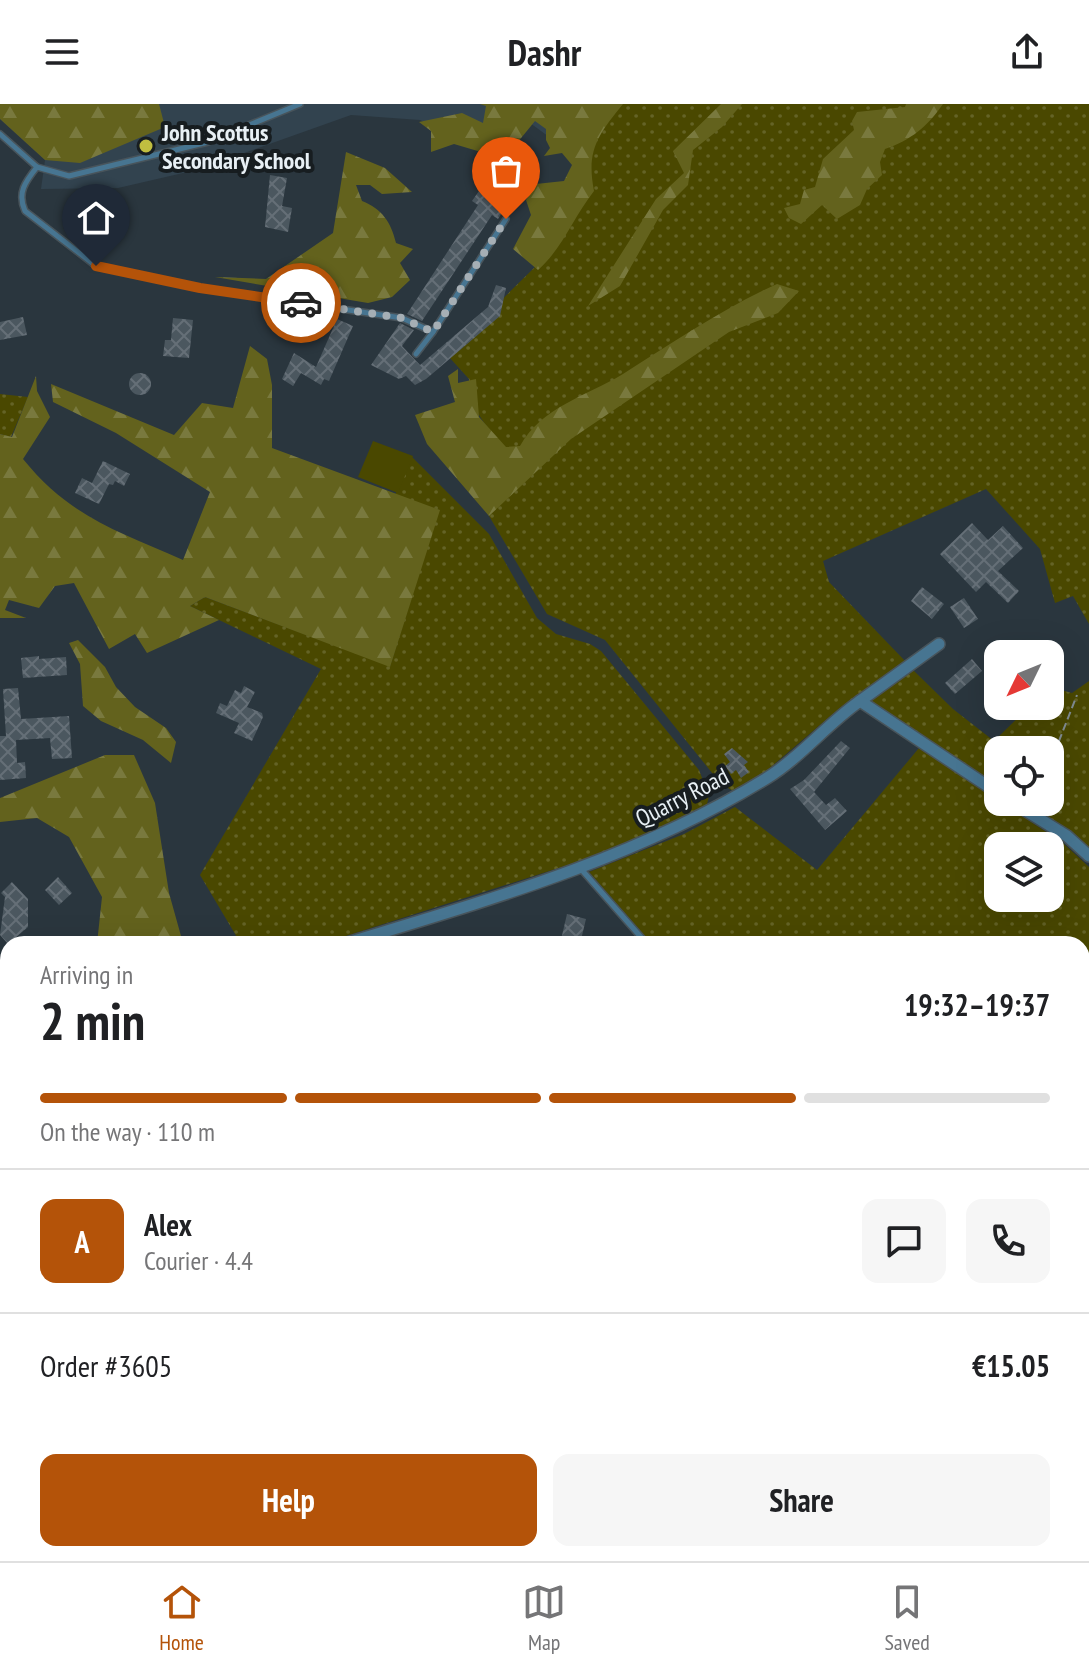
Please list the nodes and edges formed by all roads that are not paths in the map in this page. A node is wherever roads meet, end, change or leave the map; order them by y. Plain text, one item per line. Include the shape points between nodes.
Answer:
1 (300, 104) edge
2 (0, 134) edge
3 (37, 167) junction
4 (506, 219) dead end
5 (433, 332) junction
6 (416, 354) dead end
7 (939, 644) dead end
8 (860, 701) junction
9 (984, 784) edge
10 (1035, 816) edge
11 (1089, 856) edge
12 (581, 868) junction
13 (369, 936) edge
14 (640, 936) edge

1 - 3 lane via 208,142 102,171 69,176
2 - 3 lane
3 - 5 lane via 23,184 20,201 25,211 96,266 200,288 402,318
4 - 5 lane
5 - 6 lane
7 - 8 street, Quarry Road
8 - 9 street
8 - 12 street, Quarry Road via 771,775 675,827
10 - 11 street
12 - 13 street, Quarry Road
12 - 14 lane

